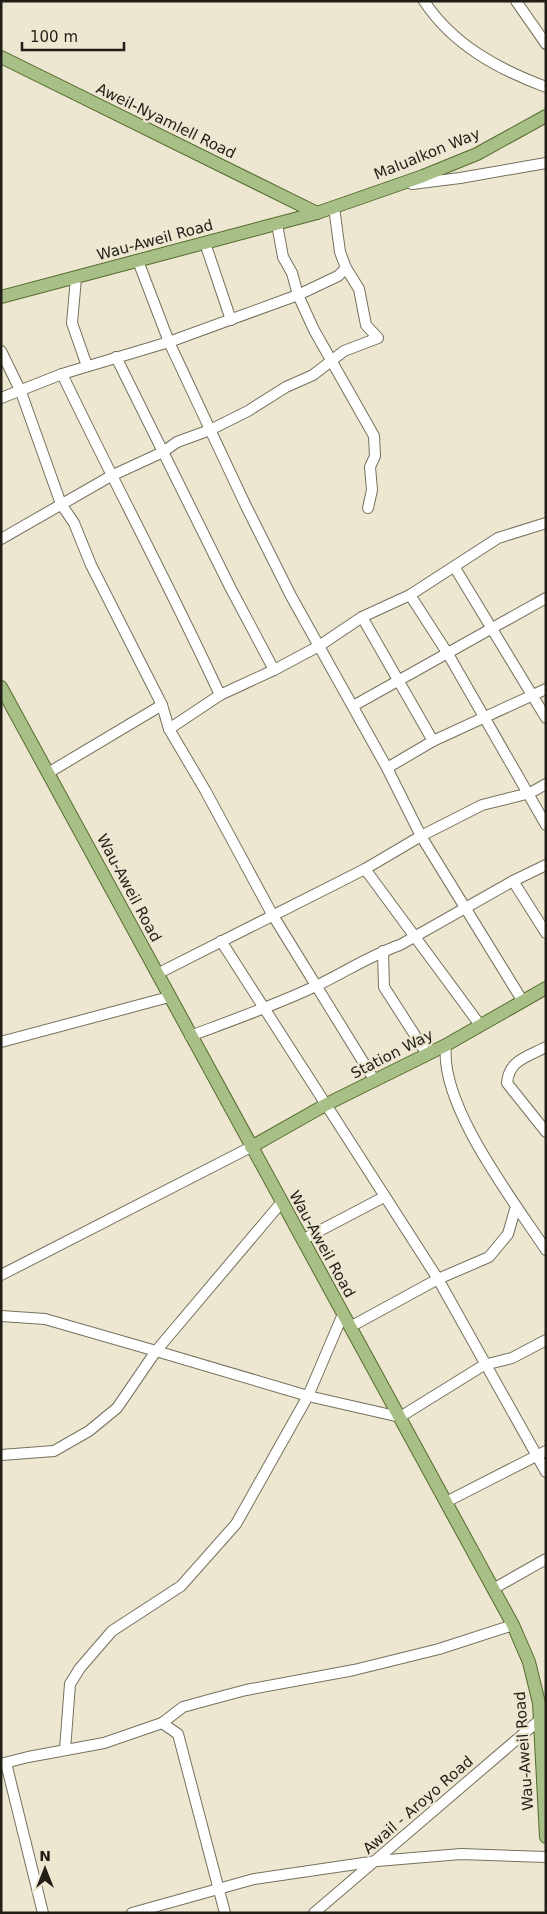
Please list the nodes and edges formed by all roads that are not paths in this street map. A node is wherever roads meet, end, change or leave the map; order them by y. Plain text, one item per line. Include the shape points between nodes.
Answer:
1 (424, 1) edge
2 (516, 1) edge
3 (544, 40) edge
4 (1, 57) edge
5 (546, 87) edge
6 (546, 116) edge
7 (546, 164) edge
8 (396, 185) junction
9 (334, 207) junction
10 (317, 213) junction
11 (276, 224) junction
12 (205, 243) junction
13 (138, 261) junction
14 (346, 268) junction
15 (76, 278) junction
16 (298, 295) junction
17 (1, 297) edge
18 (230, 320) junction
19 (169, 342) junction
20 (1, 351) edge
21 (116, 357) junction
22 (332, 358) junction
23 (87, 366) junction
24 (62, 374) junction
25 (21, 392) junction
26 (1, 398) edge
27 (210, 430) junction
28 (163, 452) junction
29 (111, 476) junction
30 (61, 504) junction
31 (368, 508) dead end
32 (546, 523) edge
33 (1, 539) edge
34 (454, 568) junction
35 (410, 595) junction
36 (545, 599) edge
37 (362, 616) junction
38 (492, 628) junction
39 (319, 646) junction
40 (448, 654) junction
41 (274, 670) junction
42 (400, 680) junction
43 (1, 687) edge
44 (546, 690) edge
45 (220, 695) junction
46 (532, 697) junction
47 (162, 705) junction
48 (353, 706) junction
49 (546, 718) edge
50 (486, 719) junction
51 (169, 729) junction
52 (433, 741) junction
53 (387, 768) junction
54 (48, 773) junction
55 (546, 784) edge
56 (530, 793) junction
57 (546, 825) edge
58 (421, 836) junction
59 (546, 865) edge
60 (365, 869) junction
61 (513, 881) junction
62 (467, 906) junction
63 (272, 914) junction
64 (546, 933) edge
65 (415, 937) junction
66 (221, 941) junction
67 (383, 951) junction
68 (156, 974) junction
69 (317, 986) junction
70 (546, 988) edge
71 (169, 997) junction
72 (522, 1000) junction
73 (265, 1008) junction
74 (480, 1025) junction
75 (190, 1036) junction
76 (1, 1042) edge
77 (446, 1045) junction
78 (546, 1047) edge
79 (427, 1054) junction
80 (375, 1080) junction
81 (327, 1104) junction
82 (546, 1132) edge
83 (251, 1147) junction
84 (384, 1197) junction
85 (281, 1203) junction
86 (516, 1206) junction
87 (302, 1240) junction
88 (546, 1250) edge
89 (1, 1275) edge
90 (438, 1280) junction
91 (343, 1314) junction
92 (1, 1316) edge
93 (350, 1327) junction
94 (546, 1340) edge
95 (156, 1351) junction
96 (484, 1366) junction
97 (308, 1396) junction
98 (400, 1417) junction
99 (541, 1454) edge
100 (1, 1456) edge
101 (546, 1472) edge
102 (446, 1502) junction
103 (546, 1559) edge
104 (493, 1588) junction
105 (513, 1625) junction
106 (543, 1717) edge
107 (162, 1723) junction
108 (64, 1750) junction
109 (4, 1764) edge
110 (546, 1837) edge
111 (546, 1857) edge
112 (377, 1861) junction
113 (219, 1889) junction
114 (43, 1913) edge
115 (132, 1913) edge
116 (225, 1913) edge
117 (314, 1913) edge

1 - 5 street via 443,25 479,56
2 - 3 street
4 - 10 main road, Aweil-Nyamlell Road
6 - 8 main road, Malualkon Way via 477,154
7 - 8 street
8 - 9 main road, Malualkon Way
9 - 10 main road, Malualkon Way
9 - 14 street via 340,252
10 - 11 main road, Wau-Aweil Road
11 - 12 main road, Wau-Aweil Road
11 - 16 street via 283,257
12 - 13 main road, Wau-Aweil Road
12 - 18 street
13 - 15 main road, Wau-Aweil Road
13 - 19 street
14 - 16 street via 338,276
14 - 22 street via 359,289 366,325 378,338 357,344
15 - 17 main road, Wau-Aweil Road
15 - 23 street via 72,323
16 - 18 street
16 - 22 street via 314,330
18 - 19 street
19 - 21 street
19 - 27 street
20 - 25 street
21 - 23 street
21 - 28 street
22 - 27 street via 313,375
22 - 31 street via 374,436 376,456 370,467 372,490
23 - 24 street
24 - 25 street
24 - 29 street
25 - 26 street
25 - 30 street
27 - 28 street via 177,442
27 - 39 street
28 - 29 street
28 - 41 street
29 - 30 street
29 - 45 street via 177,602
30 - 33 street
30 - 47 street via 74,522 91,565
32 - 34 street via 498,538
34 - 35 street
34 - 38 street
35 - 37 street
35 - 40 street
36 - 38 street
37 - 39 street
37 - 42 street
38 - 40 street
38 - 46 street
39 - 41 street
39 - 48 street
40 - 42 street
40 - 50 street
41 - 45 street
42 - 48 street
42 - 52 street
43 - 54 main road, Wau-Aweil Road
44 - 46 street
45 - 51 street
46 - 49 street
46 - 50 street
47 - 51 street
47 - 54 street
48 - 53 street
50 - 52 street
50 - 56 street
51 - 63 street
52 - 53 street
53 - 58 street
54 - 68 main road, Wau-Aweil Road
55 - 56 street
56 - 57 street
56 - 58 street via 482,805
58 - 60 street
58 - 62 street
59 - 61 street
60 - 63 street
60 - 65 street
61 - 62 street
61 - 64 street
62 - 65 street
62 - 72 street
63 - 66 street
63 - 69 street
65 - 67 street
65 - 74 street
66 - 68 street
66 - 73 street
67 - 69 street
67 - 79 street via 384,987
68 - 71 main road, Wau-Aweil Road
69 - 73 street
69 - 80 street
70 - 72 main road, Station Way
71 - 75 main road, Wau-Aweil Road
71 - 76 street
72 - 74 main road, Station Way
73 - 75 street
73 - 81 street
74 - 77 main road, Station Way
75 - 83 main road, Wau-Aweil Road
77 - 79 main road, Station Way
77 - 86 street via 454,1096 482,1152
78 - 82 street via 518,1062 508,1072 507,1083
79 - 80 main road, Station Way
80 - 81 main road, Station Way
81 - 83 main road, Station Way
81 - 84 street
83 - 85 main road, Wau-Aweil Road
83 - 89 street
84 - 87 street
84 - 90 street
85 - 87 main road, Wau-Aweil Road
85 - 95 street
86 - 88 street
86 - 90 street via 508,1234 489,1257
87 - 91 main road, Wau-Aweil Road
90 - 93 street
90 - 96 street
91 - 93 main road, Wau-Aweil Road
91 - 97 street
92 - 95 street via 45,1319
93 - 98 main road, Wau-Aweil Road
94 - 96 street via 512,1358
95 - 97 street
95 - 100 street via 117,1408 89,1431 54,1452
96 - 98 street
96 - 99 street
97 - 98 street
97 - 108 street via 236,1524 181,1586 112,1631 80,1668 70,1684
98 - 102 main road, Wau-Aweil Road
99 - 101 street
99 - 102 street
102 - 104 main road, Wau-Aweil Road
103 - 104 street
104 - 105 main road, Wau-Aweil Road
105 - 106 main road, Wau-Aweil Road via 536,1682
105 - 107 street via 439,1649 364,1668 246,1690 183,1707
106 - 110 main road, Wau-Aweil Road
106 - 112 street, Awail - Aroyo Road
107 - 108 street via 104,1743
107 - 113 street via 178,1734
108 - 109 street
109 - 114 street
111 - 112 street via 461,1854
112 - 113 street via 254,1879
112 - 117 street, Awail - Aroyo Road
113 - 115 street
113 - 116 street

